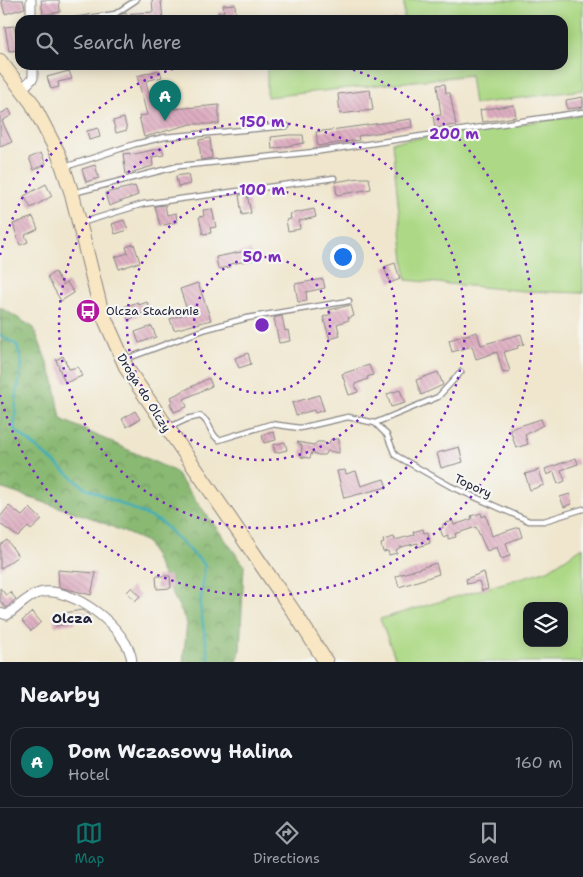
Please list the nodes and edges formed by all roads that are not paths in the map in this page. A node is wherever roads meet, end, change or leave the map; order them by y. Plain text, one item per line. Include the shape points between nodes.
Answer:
1 (31, 0) edge
2 (136, 0) edge
3 (31, 15) edge
4 (108, 15) edge
5 (0, 61) edge
6 (33, 70) edge
7 (22, 89) junction
8 (583, 112) edge
9 (287, 126) dead end
10 (64, 168) junction
11 (334, 178) dead end
12 (72, 194) junction
13 (80, 223) junction
14 (349, 301) dead end
15 (123, 361) junction
16 (460, 372) dead end
17 (375, 423) junction
18 (167, 429) junction
19 (583, 510) edge
20 (0, 613) edge
21 (132, 662) edge
22 (326, 662) edge

1 - 3 street
2 - 4 lane
5 - 7 street, Droga do Olczy
6 - 7 street via 34,78
7 - 10 street, Droga do Olczy
8 - 12 lane via 314,152 179,166
9 - 10 lane via 165,137
10 - 12 street, Droga do Olczy
11 - 13 lane via 143,204
12 - 13 street, Droga do Olczy
13 - 15 street, Droga do Olczy via 101,310
14 - 15 lane via 276,312 214,327
15 - 18 street, Droga do Olczy
16 - 17 lane via 438,397
17 - 18 lane via 348,417 300,428 271,424 218,440 200,416
17 - 19 lane, Topory via 387,435 395,455 450,486 529,521
18 - 22 street, Droga do Olczy
20 - 21 street via 7,614 39,593 72,598 113,626 126,644

